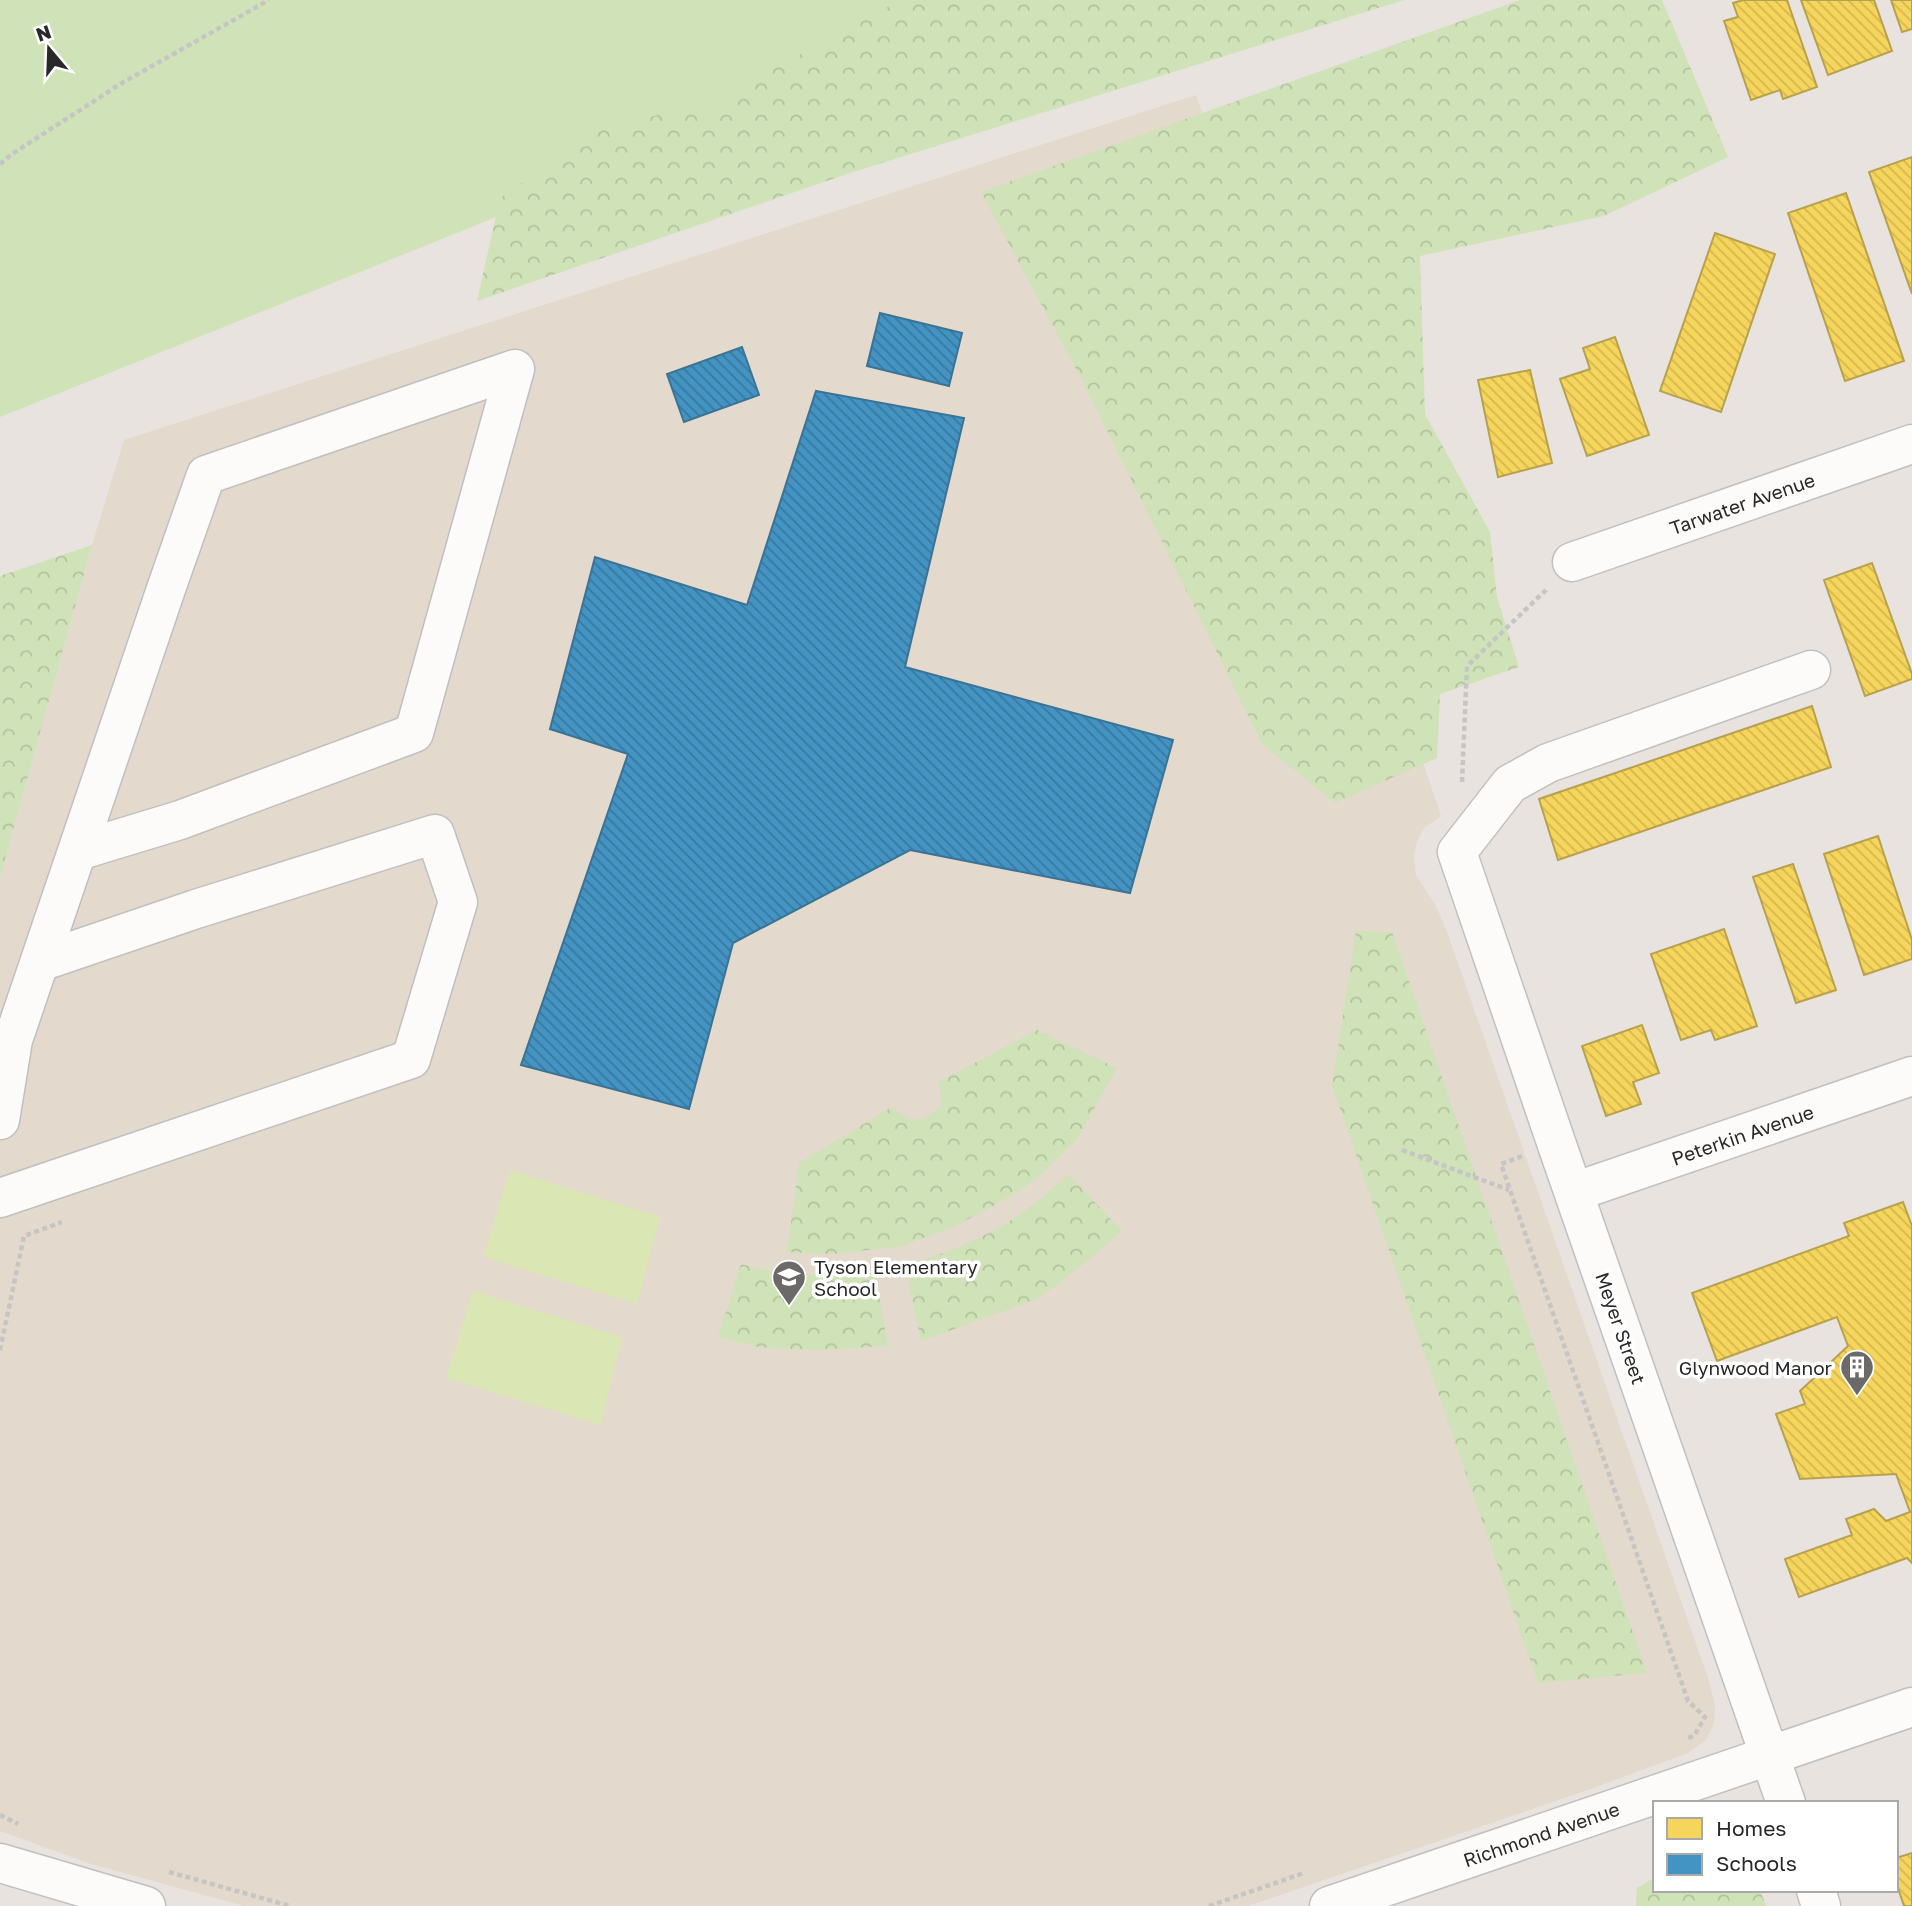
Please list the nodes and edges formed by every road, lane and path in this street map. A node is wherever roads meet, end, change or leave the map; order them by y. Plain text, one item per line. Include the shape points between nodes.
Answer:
1 (269, 0) edge
2 (0, 164) edge
3 (1912, 444) edge
4 (1572, 562) joint
5 (1811, 670) dead end
6 (1461, 789) dead end
7 (78, 851) junction
8 (40, 962) junction
9 (1912, 1076) edge
10 (0, 1120) edge
11 (1402, 1150) dead end
12 (1501, 1164) dead end
13 (1509, 1190) junction
14 (1574, 1192) junction
15 (0, 1198) edge
16 (1912, 1707) edge
17 (1684, 1740) dead end
18 (1770, 1754) junction
19 (1785, 1801) edge
20 (0, 1863) edge
21 (1314, 1870) dead end
22 (146, 1906) edge
23 (1209, 1906) edge
24 (1329, 1906) edge

1 - 2 path via 122,83
3 - 4 street, Tarwater Avenue
4 - 6 path via 1467,666
5 - 14 street, Meyer Street via 1548,763 1510,784 1457,852
7 - 7 street via 180,820 414,733 515,369 206,475
7 - 8 street
8 - 10 street via 13,1040
8 - 15 street via 435,834 458,902 411,1059
9 - 14 street, Peterkin Avenue
11 - 13 path
12 - 13 path
13 - 17 path via 1688,1701 1704,1717 1694,1736
14 - 18 street, Meyer Street
16 - 18 street, Richmond Avenue
18 - 19 street, Meyer Street
18 - 24 street, Richmond Avenue
20 - 22 street
21 - 23 path

